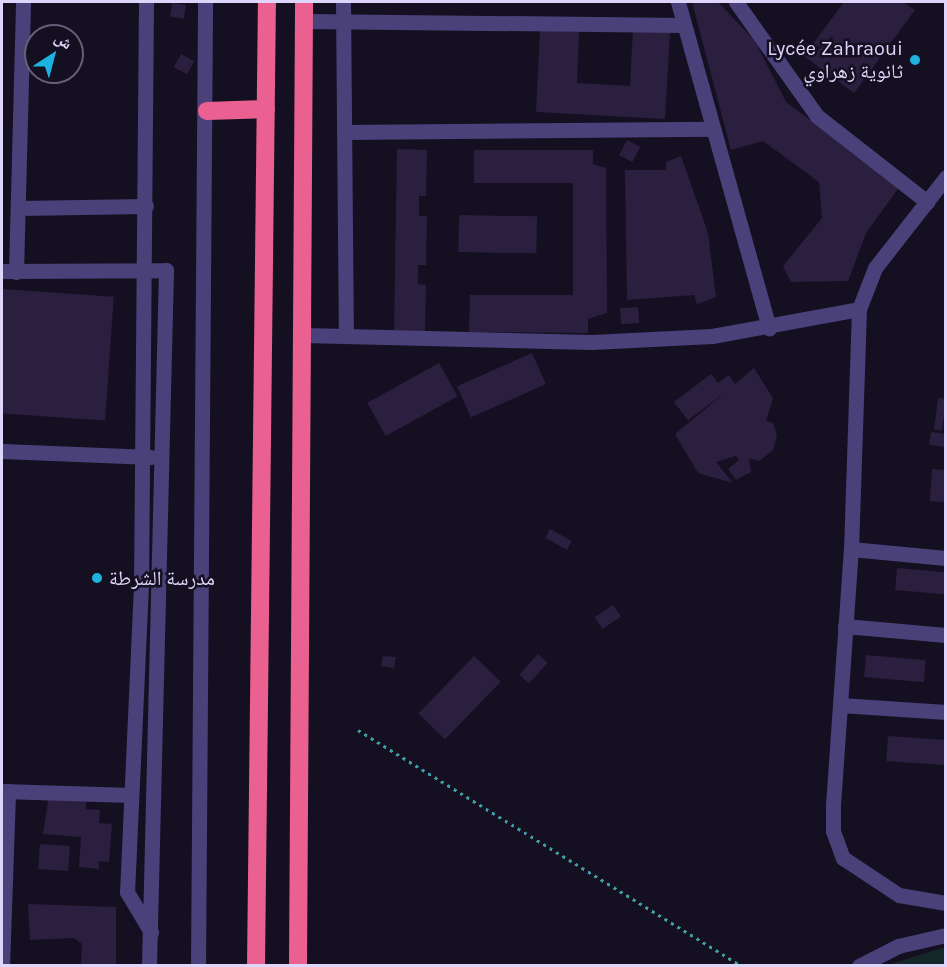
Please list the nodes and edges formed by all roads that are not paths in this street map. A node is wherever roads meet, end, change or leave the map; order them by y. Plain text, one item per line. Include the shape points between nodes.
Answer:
1 (23, 2) edge
2 (146, 2) edge
3 (205, 2) edge
4 (267, 2) edge
5 (304, 2) edge
6 (343, 2) edge
7 (678, 2) edge
8 (736, 2) edge
9 (305, 21) junction
10 (343, 21) junction
11 (683, 25) junction
12 (266, 109) junction
13 (207, 111) junction
14 (713, 129) junction
15 (344, 132) junction
16 (945, 177) edge
17 (927, 202) junction
18 (146, 206) junction
19 (18, 207) junction
20 (9, 271) edge
21 (143, 271) junction
22 (859, 309) junction
23 (769, 329) junction
24 (303, 335) junction
25 (346, 336) junction
26 (2, 451) edge
27 (142, 456) junction
28 (162, 457) junction
29 (851, 549) junction
30 (945, 558) edge
31 (845, 626) junction
32 (945, 635) edge
33 (840, 705) junction
34 (945, 712) edge
35 (5, 791) edge
36 (131, 795) junction
37 (945, 903) edge
38 (151, 932) junction
39 (945, 935) edge
40 (2, 966) edge
41 (149, 966) edge
42 (198, 966) edge
43 (256, 966) edge
44 (298, 966) edge
45 (859, 966) edge

1 - 19 street
2 - 18 street
3 - 13 street
4 - 12 highway
5 - 9 highway
6 - 10 street
7 - 11 street
8 - 17 street via 818,116
9 - 10 street
9 - 24 highway
10 - 11 street
10 - 15 street
11 - 14 street
12 - 13 highway
12 - 43 highway
13 - 42 street
14 - 15 street
14 - 23 street
15 - 25 street
16 - 17 street
17 - 22 street via 875,268
18 - 19 street
18 - 21 street
19 - 20 street
20 - 21 street
21 - 27 street
21 - 28 street via 166,270
22 - 23 street
22 - 29 street
23 - 25 street via 592,342
24 - 25 street
24 - 44 highway
26 - 27 street
27 - 28 street
27 - 36 street
28 - 38 street
29 - 30 street
29 - 31 street
31 - 32 street
31 - 33 street
33 - 34 street
33 - 37 street via 833,831 843,858 899,895
35 - 36 street
35 - 40 street
36 - 38 street via 127,892
38 - 41 street
39 - 45 street via 898,946

